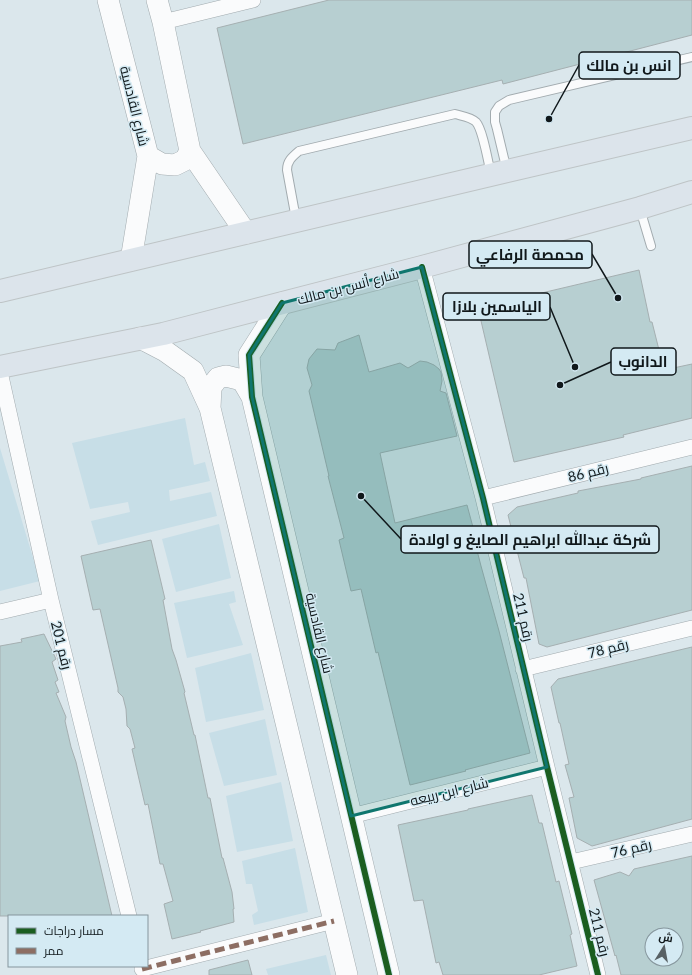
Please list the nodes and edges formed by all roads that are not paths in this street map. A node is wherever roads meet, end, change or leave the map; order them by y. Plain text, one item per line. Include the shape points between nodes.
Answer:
1 (108, 0) edge
2 (157, 0) edge
3 (253, 0) edge
4 (163, 22) junction
5 (692, 57) edge
6 (692, 128) edge
7 (190, 151) junction
8 (148, 156) junction
9 (499, 172) junction
10 (692, 192) edge
11 (640, 208) junction
12 (296, 221) junction
13 (246, 233) junction
14 (651, 246) dead end
15 (131, 260) junction
16 (422, 267) junction
17 (0, 291) edge
18 (282, 303) junction
19 (140, 338) junction
20 (0, 367) edge
21 (0, 372) edge
22 (252, 397) junction
23 (210, 408) junction
24 (692, 447) edge
25 (483, 498) junction
26 (50, 600) junction
27 (0, 612) edge
28 (692, 628) edge
29 (523, 668) junction
30 (547, 767) junction
31 (351, 816) junction
32 (692, 834) edge
33 (571, 862) junction
34 (129, 915) edge
35 (334, 921) junction
36 (143, 970) edge
37 (347, 975) edge
38 (389, 975) edge
39 (598, 975) edge

1 - 8 street, شارع القادسية
2 - 4 street
3 - 4 street
4 - 7 street
5 - 9 lane via 509,100 495,112
6 - 9 main road
7 - 8 street via 185,160 175,165 162,164
7 - 13 street
8 - 15 street, شارع القادسية
9 - 12 main road
9 - 12 lane via 476,122 455,114 299,151 287,164 286,170
10 - 11 main road, شارع أنس بن مالك
11 - 14 lane
11 - 16 main road, شارع أنس بن مالك
12 - 13 main road
13 - 15 main road
15 - 17 main road
16 - 18 main road, شارع أنس بن مالك
16 - 25 street, رقم 211
18 - 19 main road, شارع أنس بن مالك
18 - 22 street, شارع القادسية via 249,355
19 - 20 main road, شارع أنس بن مالك
19 - 23 street via 165,351 193,371
21 - 26 street, رقم 201
22 - 23 street via 242,380 226,376 218,378 211,387
22 - 31 street, شارع القادسية
23 - 35 street
24 - 25 street, رقم 86
25 - 29 street, رقم 211
26 - 27 street
26 - 34 street, رقم 201
28 - 29 street, رقم 78
29 - 30 street, رقم 211
30 - 31 street, شارع ابن ربيعه
30 - 33 street, رقم 211
31 - 38 street, شارع القادسية
32 - 33 street, رقم 76
33 - 39 street, رقم 211
35 - 36 street
35 - 37 street

